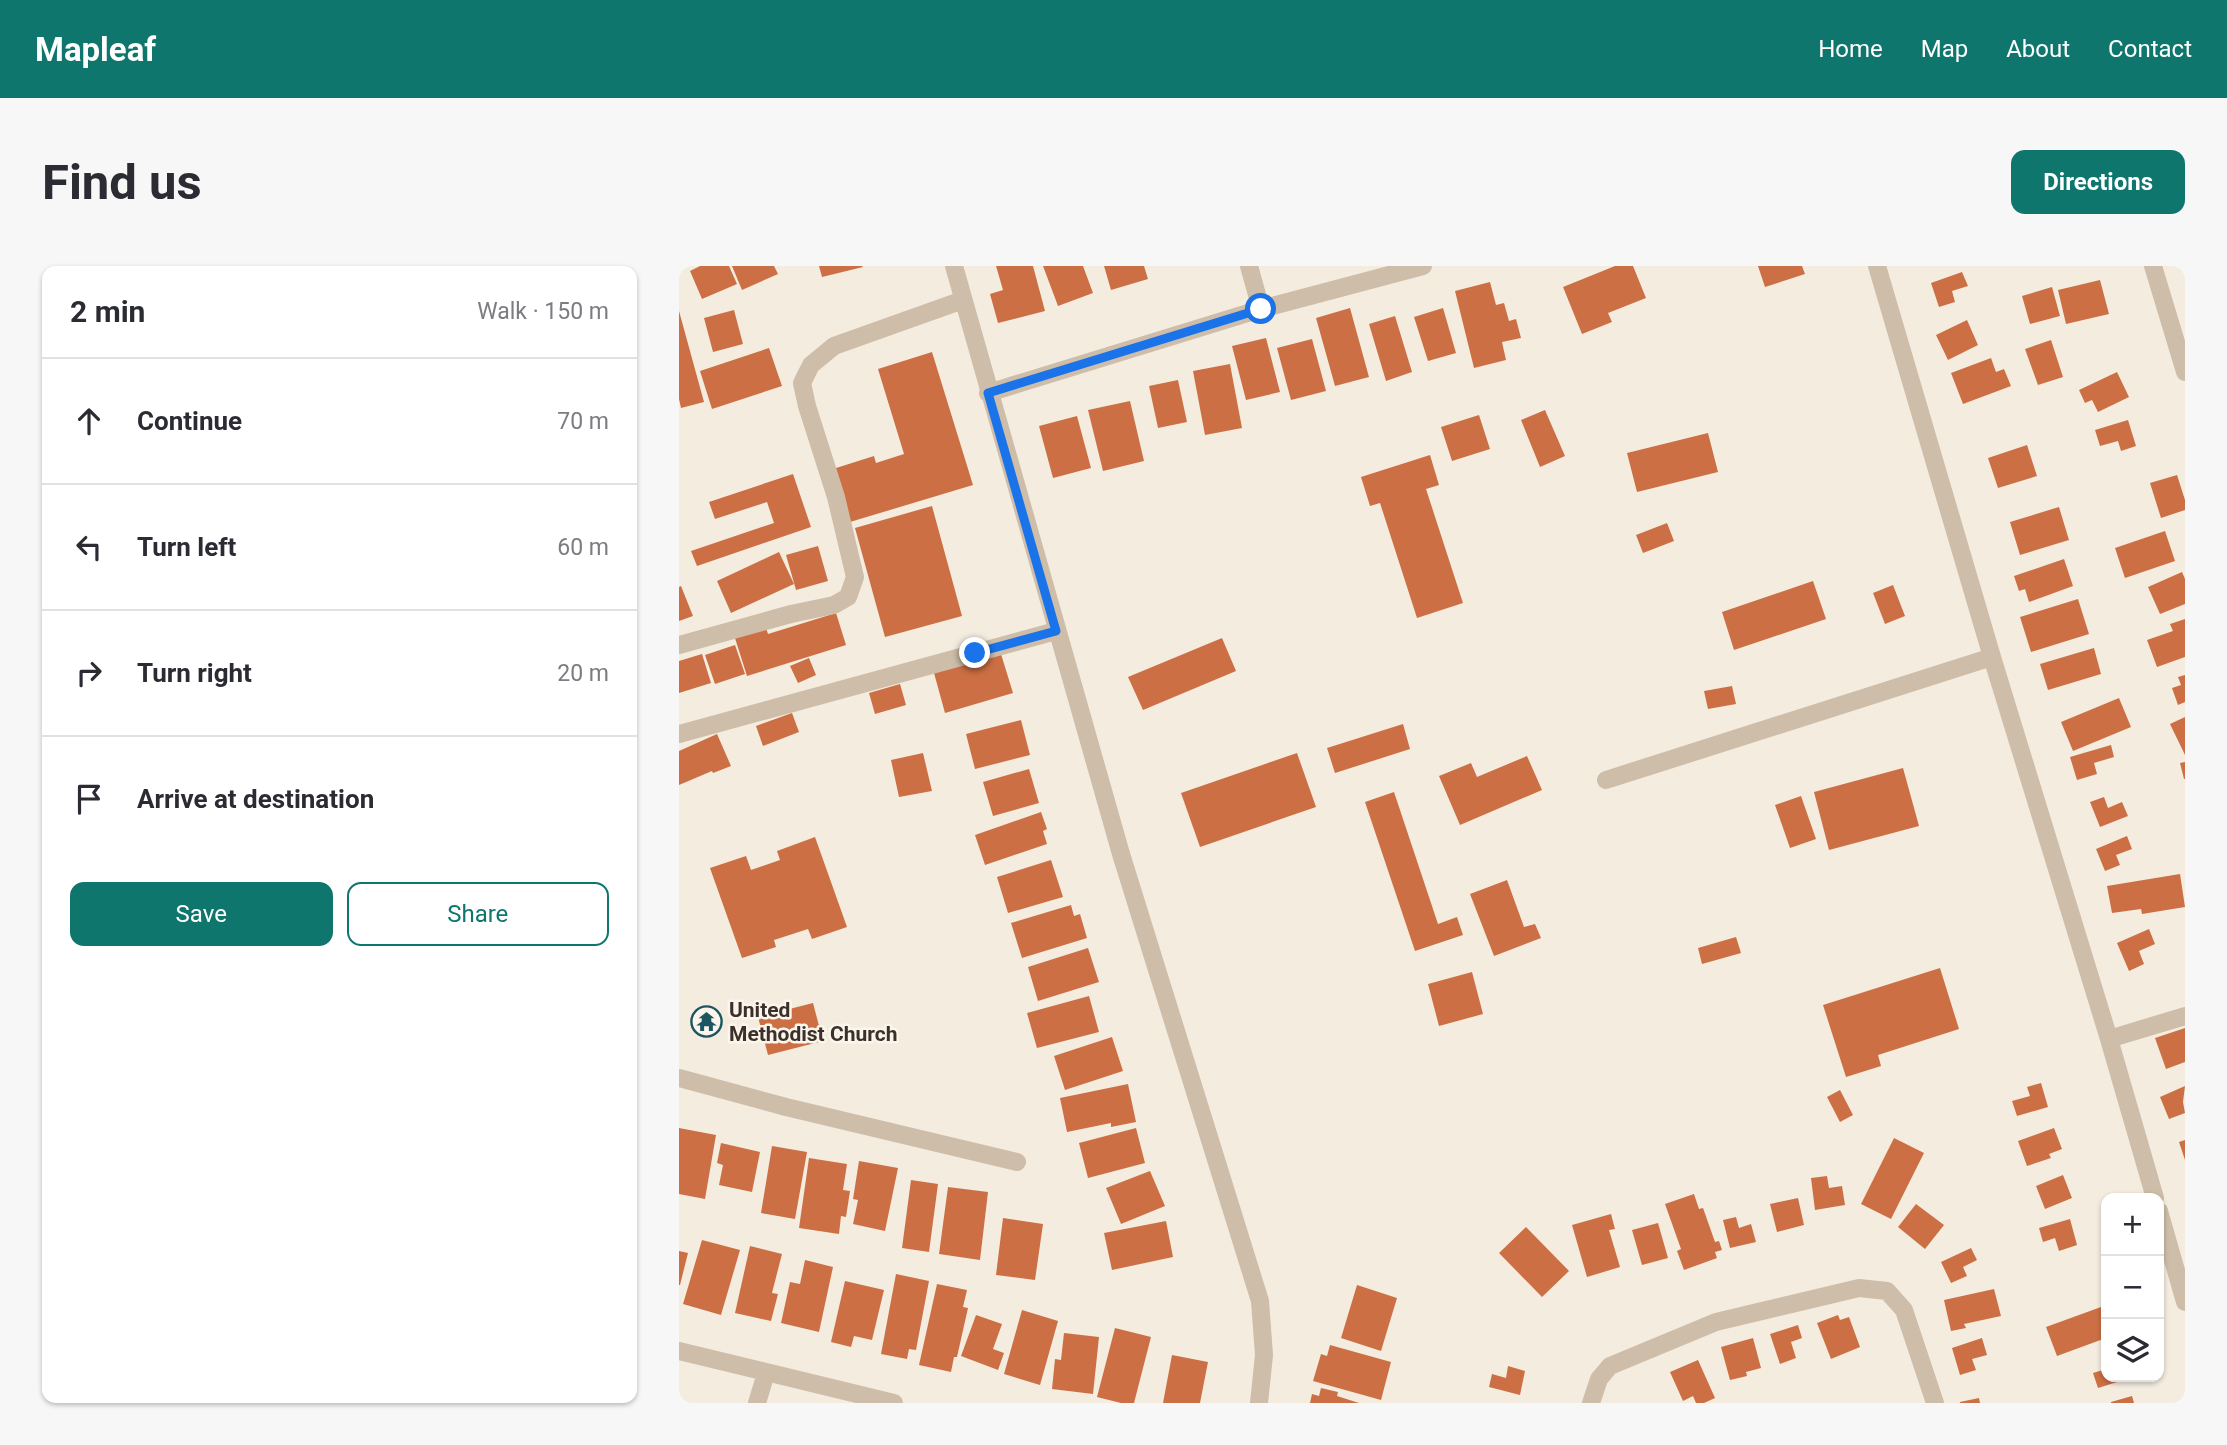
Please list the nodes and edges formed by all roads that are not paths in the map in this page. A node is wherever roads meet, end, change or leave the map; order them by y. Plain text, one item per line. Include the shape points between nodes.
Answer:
1 (954, 266) edge
2 (1249, 266) edge
3 (1423, 266) edge
4 (1877, 266) edge
5 (2153, 266) edge
6 (963, 300) junction
7 (1261, 309) junction
8 (2185, 372) edge
9 (988, 393) junction
10 (1056, 631) junction
11 (679, 645) edge
12 (1992, 657) junction
13 (679, 734) edge
14 (1606, 780) dead end
15 (2185, 1016) edge
16 (2109, 1039) junction
17 (679, 1077) edge
18 (1017, 1162) dead end
19 (2154, 1193) edge
20 (2164, 1228) edge
21 (2185, 1302) edge
22 (679, 1352) edge
23 (766, 1373) junction
24 (757, 1403) edge
25 (894, 1403) edge
26 (1259, 1403) edge
27 (1591, 1403) edge
28 (1935, 1403) edge

1 - 6 street
2 - 7 street
3 - 7 street
4 - 12 street
5 - 8 street
6 - 9 street
6 - 11 street via 834,346 811,365 802,383 855,577 848,597 834,605
7 - 9 street
9 - 10 street
10 - 13 street
10 - 26 street via 1260,1301 1264,1355
12 - 14 street
12 - 16 street
15 - 16 street
16 - 19 street
17 - 18 street
20 - 21 street
22 - 23 street
23 - 24 street
23 - 25 street
27 - 28 street via 1599,1379 1610,1366 1716,1322 1859,1288 1887,1292 1904,1310

